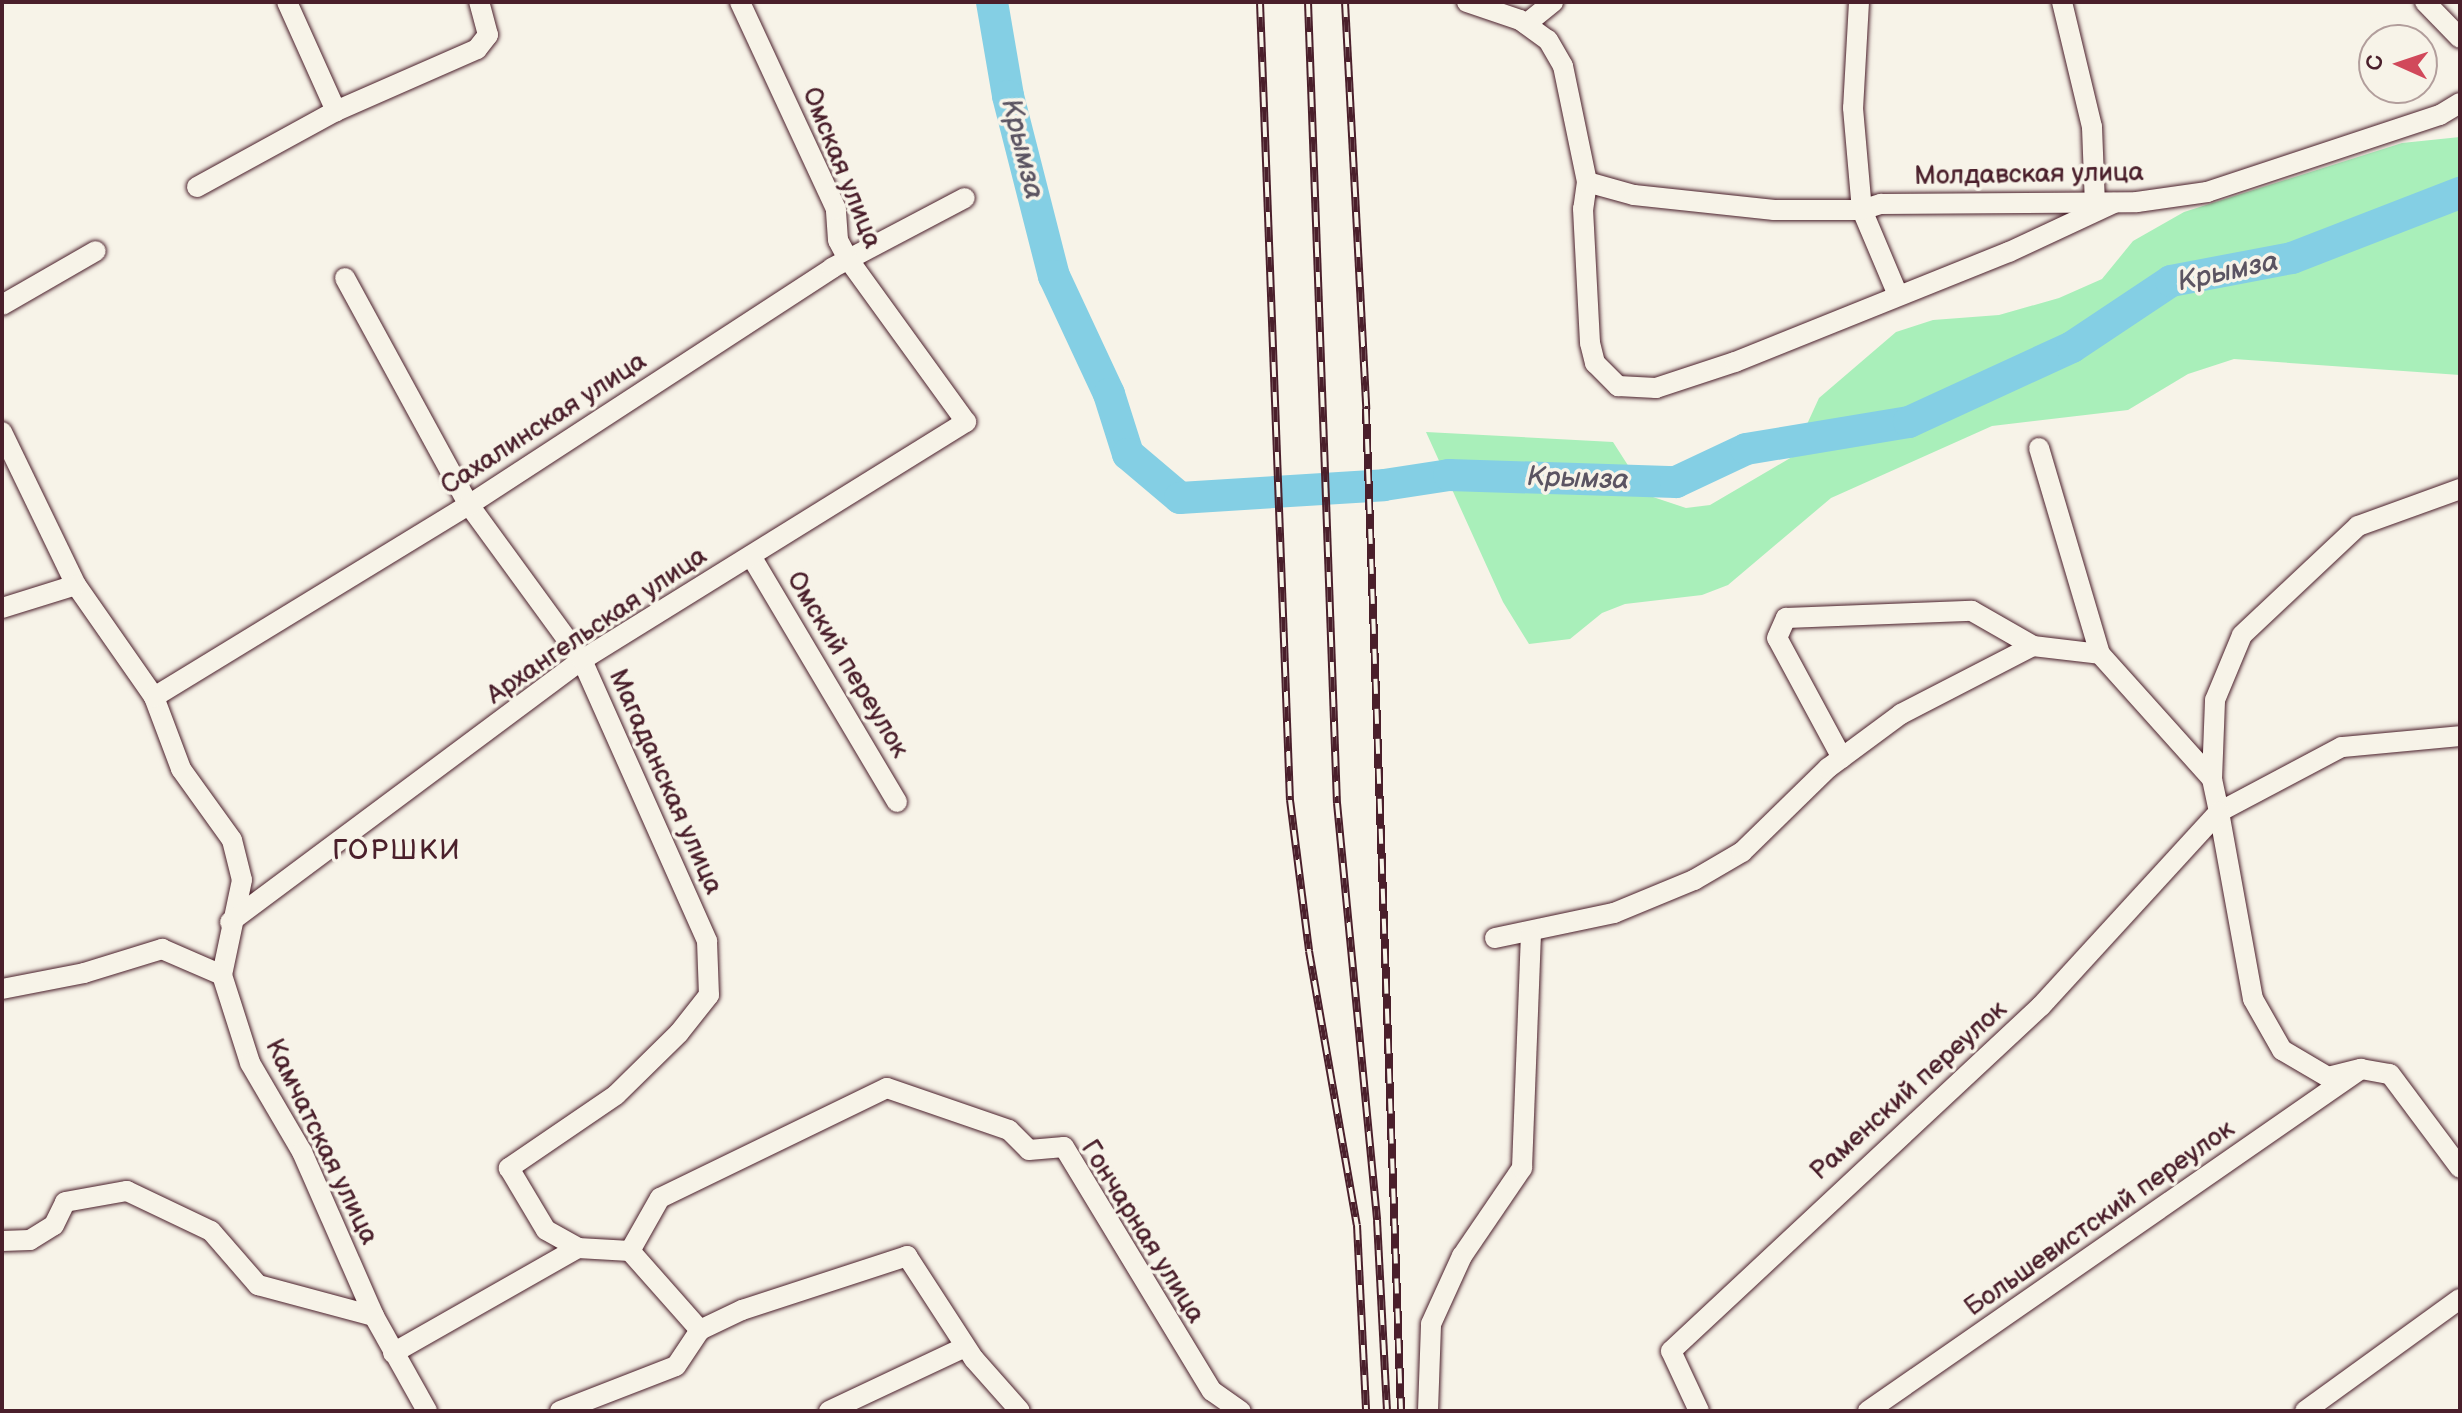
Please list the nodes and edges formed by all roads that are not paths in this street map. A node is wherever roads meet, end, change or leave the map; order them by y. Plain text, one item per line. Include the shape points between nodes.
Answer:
1 (287, 2) edge
2 (479, 2) edge
3 (740, 2) edge
4 (1467, 2) edge
5 (1553, 2) edge
6 (1859, 2) edge
7 (2062, 2) edge
8 (2425, 2) edge
9 (1526, 24) junction
10 (2460, 38) edge
11 (2460, 103) edge
12 (336, 111) junction
13 (1587, 182) junction
14 (197, 187) dead end
15 (965, 198) dead end
16 (2105, 204) junction
17 (1862, 210) junction
18 (96, 251) dead end
19 (848, 259) junction
20 (345, 278) dead end
21 (1897, 293) junction
22 (2, 305) edge
23 (966, 422) joint
24 (2, 432) edge
25 (2039, 448) dead end
26 (2460, 489) edge
27 (469, 505) junction
28 (751, 556) junction
29 (76, 585) junction
30 (2, 608) edge
31 (2033, 646) junction
32 (2100, 654) junction
33 (582, 660) junction
34 (154, 697) junction
35 (2460, 736) edge
36 (1842, 758) junction
37 (2212, 779) junction
38 (897, 802) dead end
39 (2219, 812) junction
40 (230, 922) junction
41 (1531, 934) junction
42 (1495, 938) dead end
43 (222, 975) junction
44 (2, 989) edge
45 (2361, 1069) junction
46 (2460, 1168) edge
47 (2, 1241) edge
48 (578, 1248) junction
49 (630, 1251) junction
50 (2460, 1299) edge
51 (374, 1316) junction
52 (700, 1330) junction
53 (965, 1347) junction
54 (393, 1353) junction
55 (427, 1411) edge
56 (560, 1411) edge
57 (829, 1411) edge
58 (1020, 1411) edge
59 (1241, 1411) edge
60 (1428, 1411) edge
61 (1699, 1411) edge
62 (1868, 1411) edge
63 (2305, 1411) edge

1 - 12 street
2 - 12 street via 488,35 477,49
3 - 19 street, Омская улица via 836,209 838,240
4 - 9 street
5 - 9 street
6 - 17 street via 1853,108
7 - 16 street
8 - 10 street
9 - 13 street via 1548,40 1563,66
11 - 16 street, Молдавская улица via 2440,115 2207,192
12 - 14 street
13 - 17 street, Молдавская улица via 1690,203
13 - 21 street via 1583,209 1590,343 1595,363 1618,386 1634,391 1656,388 1735,362
15 - 19 street, Сахалинская улица
16 - 17 street, Молдавская улица via 1881,204
16 - 21 street via 2009,252
17 - 21 street
18 - 22 street
19 - 23 street, Омская улица
19 - 27 street, Сахалинская улица
20 - 27 street, Магаданская улица
23 - 28 street, Архангельская улица
24 - 29 street, Камчатская улица
25 - 32 street
26 - 37 street via 2358,526 2242,635 2215,700
27 - 33 street, Магаданская улица
27 - 34 street, Сахалинская улица
28 - 33 street, Архангельская улица
28 - 38 street, Омский переулок
29 - 30 street
29 - 34 street, Камчатская улица
31 - 32 street
31 - 36 street via 1901,714
31 - 36 street via 1972,611 1786,618 1777,638
32 - 37 street
33 - 40 street, Архангельская улица
33 - 48 street, Магаданская улица via 707,941 709,995 616,1095 509,1168 546,1230
34 - 40 street, Камчатская улица via 181,769 232,840 242,880
35 - 39 street via 2342,747
36 - 41 street via 1742,852 1694,880 1614,913
37 - 39 street
39 - 45 street via 2253,999 2282,1050 2328,1077
39 - 61 street, Раменский переулок via 2041,1006 1671,1351
40 - 43 street, Камчатская улица
41 - 42 street
41 - 60 street via 1522,1168 1462,1256 1431,1324
43 - 44 street via 162,949 84,973
43 - 51 street, Камчатская улица via 250,1063 302,1152
45 - 46 street via 2390,1074
45 - 62 street, Большевистский переулок
47 - 51 street via 30,1240 54,1225 65,1202 127,1191 211,1231 258,1285
48 - 49 street
48 - 54 street
49 - 52 street
49 - 59 street, Гончарная улица via 660,1198 887,1088 933,1100 1009,1130 1029,1150 1064,1147 1212,1391
50 - 63 street
51 - 54 street, Камчатская улица
52 - 53 street via 742,1310 907,1256
52 - 56 street via 676,1366
53 - 57 street
53 - 58 street
54 - 55 street, Камчатская улица

